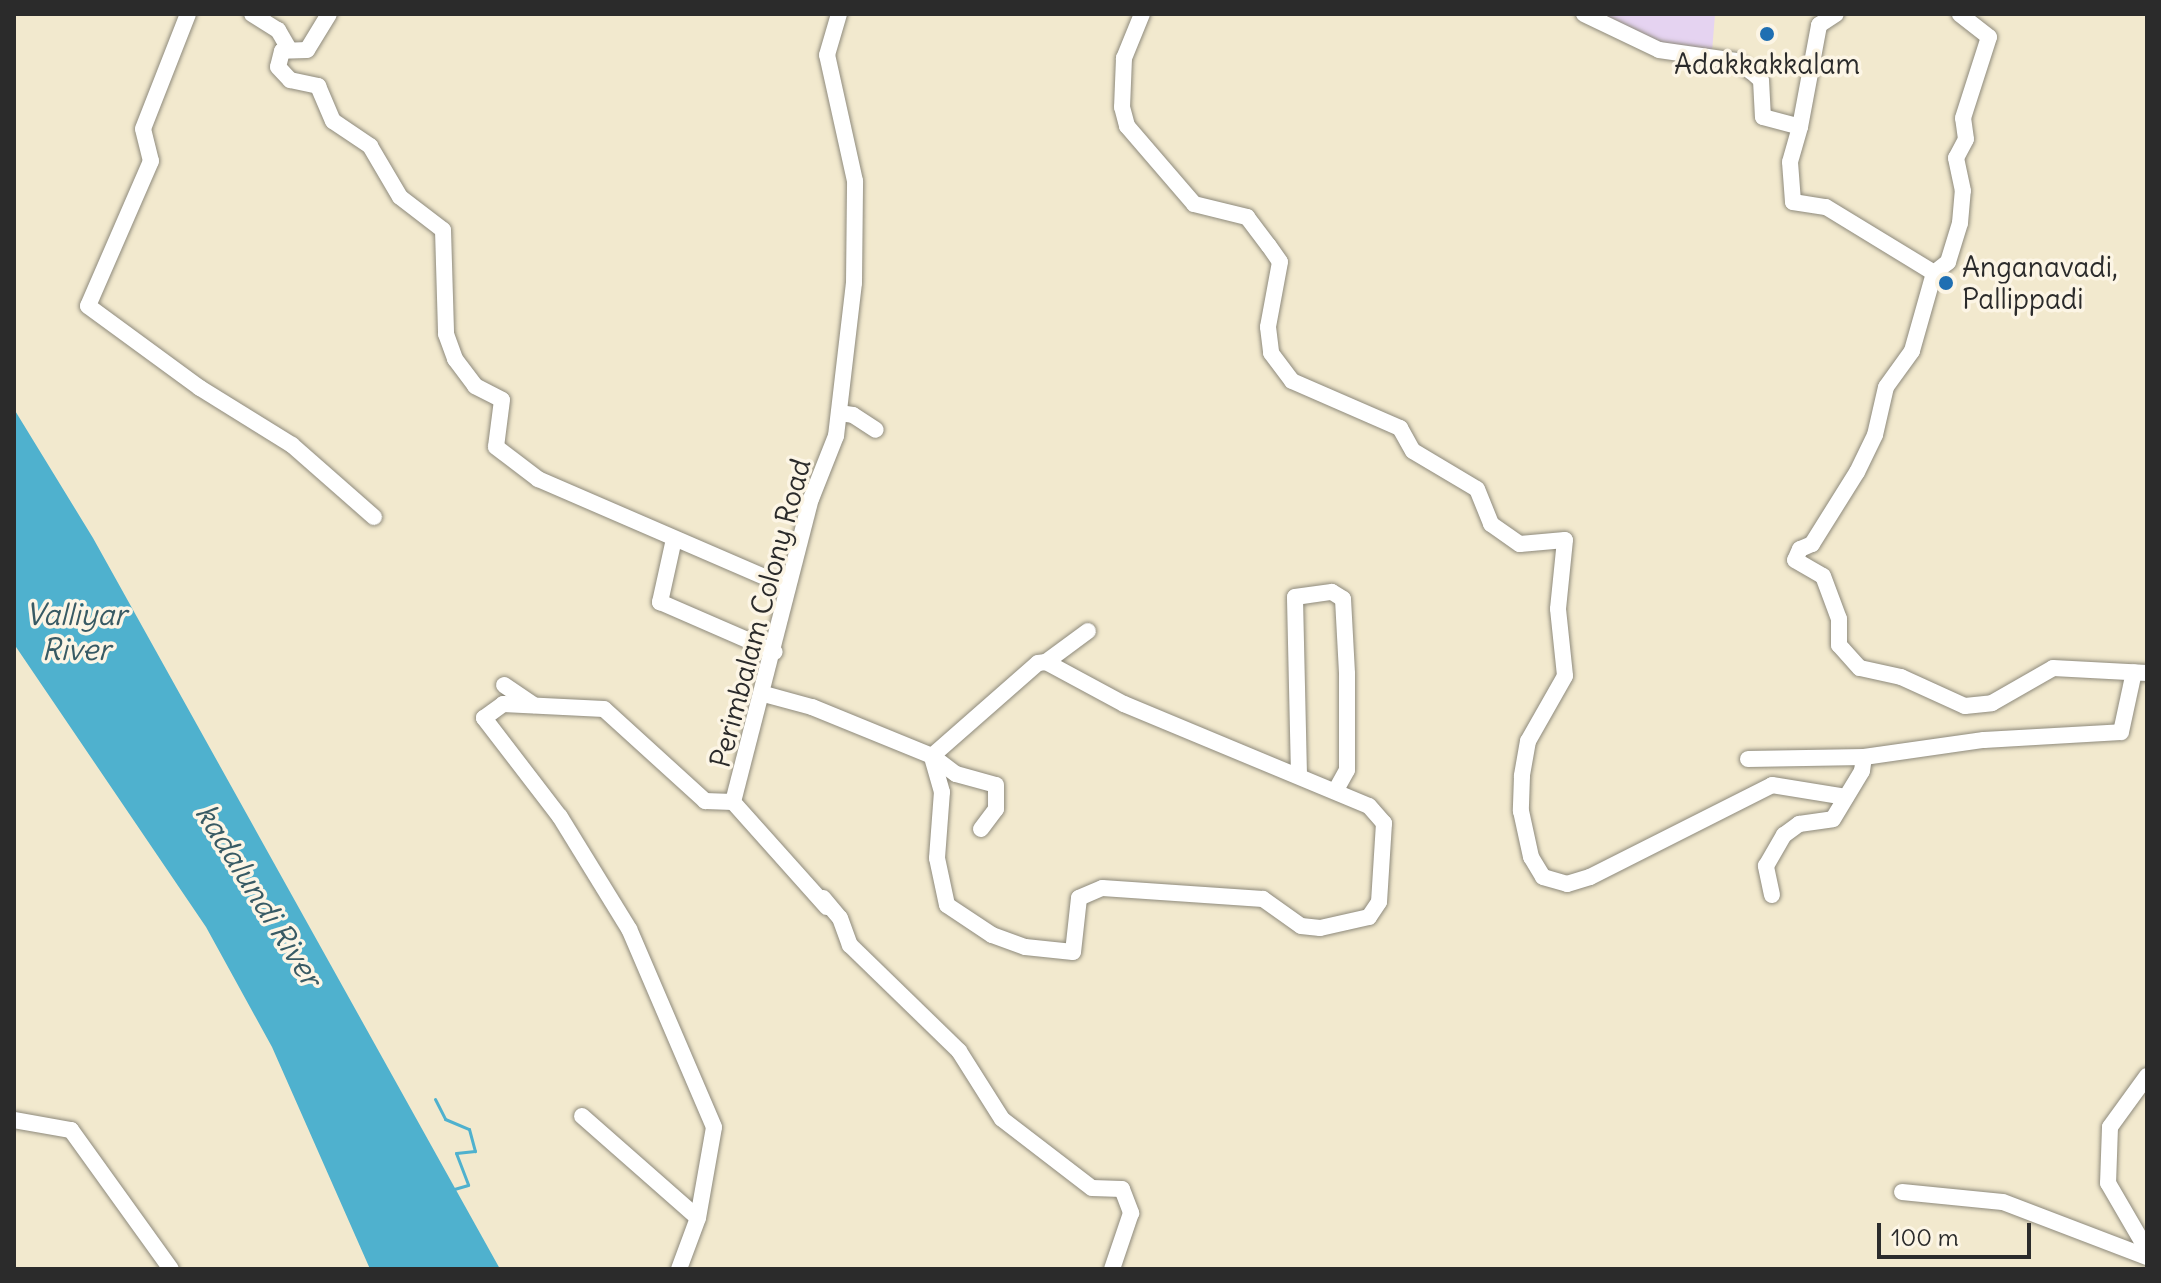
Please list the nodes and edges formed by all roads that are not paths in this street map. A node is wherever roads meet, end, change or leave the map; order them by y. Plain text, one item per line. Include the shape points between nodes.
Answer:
1 (188, 14) edge
2 (252, 14) edge
3 (329, 14) edge
4 (839, 14) edge
5 (1142, 14) edge
6 (1584, 14) edge
7 (1836, 14) edge
8 (1960, 14) edge
9 (289, 49) junction
10 (1800, 127) junction
11 (1934, 273) junction
12 (839, 413) junction
13 (876, 430) dead end
14 (374, 517) dead end
15 (674, 539) junction
16 (788, 587) junction
17 (1088, 631) dead end
18 (775, 652) junction
19 (1046, 662) junction
20 (2141, 673) edge
21 (504, 685) dead end
22 (764, 694) junction
23 (535, 706) junction
24 (932, 756) junction
25 (1864, 757) junction
26 (1748, 759) dead end
27 (1299, 775) junction
28 (1336, 790) junction
29 (1846, 797) junction
30 (733, 802) junction
31 (981, 829) dead end
32 (1772, 895) dead end
33 (2147, 1076) edge
34 (582, 1116) dead end
35 (14, 1120) edge
36 (1902, 1192) dead end
37 (698, 1218) junction
38 (2147, 1250) edge
39 (2147, 1257) edge
40 (171, 1269) edge
41 (679, 1269) edge
42 (1112, 1269) edge

1 - 14 street via 143,129 151,161 88,306 200,388 292,445
2 - 9 street via 278,30
3 - 9 street via 307,50
4 - 12 street, Perimbalam Colony Road via 827,55 855,181 854,283
5 - 29 street via 1124,58 1122,107 1127,126 1194,204 1247,217 1280,262 1268,327 1271,353 1292,381 1400,428 1413,451 1477,489 1491,524 1520,544 1565,540 1558,609 1565,676 1528,741 1522,776 1524,826 1531,857 1543,877 1567,884 1590,877 1772,785
6 - 10 street via 1659,50 1736,61 1761,80 1763,117
7 - 10 street via 1819,25
8 - 11 street via 1989,37 1963,118 1966,139 1956,158 1963,191 1960,223 1948,262
9 - 15 street via 278,56 282,76 318,86 333,121 370,146 400,197 443,230 446,334 455,359 475,386 502,400 496,447 538,479
10 - 11 street via 1790,162 1793,202 1826,207
11 - 20 street via 1917,338 1886,387 1875,435 1812,544 1800,549 1795,560 1823,576 1839,619 1839,645 1860,668 1901,677 1941,699 1965,706 1992,703 2053,668
12 - 13 street via 853,415
12 - 16 street, Perimbalam Colony Road
15 - 16 street
15 - 18 street via 660,602
16 - 18 street, Perimbalam Colony Road
17 - 19 street
18 - 22 street, Perimbalam Colony Road
19 - 24 street via 1038,663
19 - 27 street via 1124,704
20 - 25 street via 2121,732 1984,740
21 - 23 street
22 - 24 street via 826,712
22 - 30 street, Perimbalam Colony Road
23 - 30 street, Perimbalam Colony Road via 604,709 705,801
23 - 37 street, Perimbalam Colony Road via 503,704 484,718 560,817 629,929 654,984 714,1127
24 - 28 street via 942,792 937,858 947,905 992,935 1025,947 1073,952 1079,898 1102,888 1263,899 1301,926 1320,928 1369,917 1379,902 1384,823 1369,806
24 - 31 street via 956,774 996,785 996,809
25 - 26 street
25 - 29 street
27 - 28 street
27 - 28 street via 1295,597 1332,592 1343,599 1347,674 1347,770
29 - 32 street via 1833,819 1799,824 1784,835 1766,866
30 - 42 street via 763,841 840,918 850,945 959,1051 1002,1119 1092,1188 1122,1189 1131,1213
33 - 38 street via 2110,1127 2108,1183
34 - 37 street
35 - 40 street via 71,1130
36 - 39 street via 2003,1202
37 - 41 street, Perimbalam Colony Road

